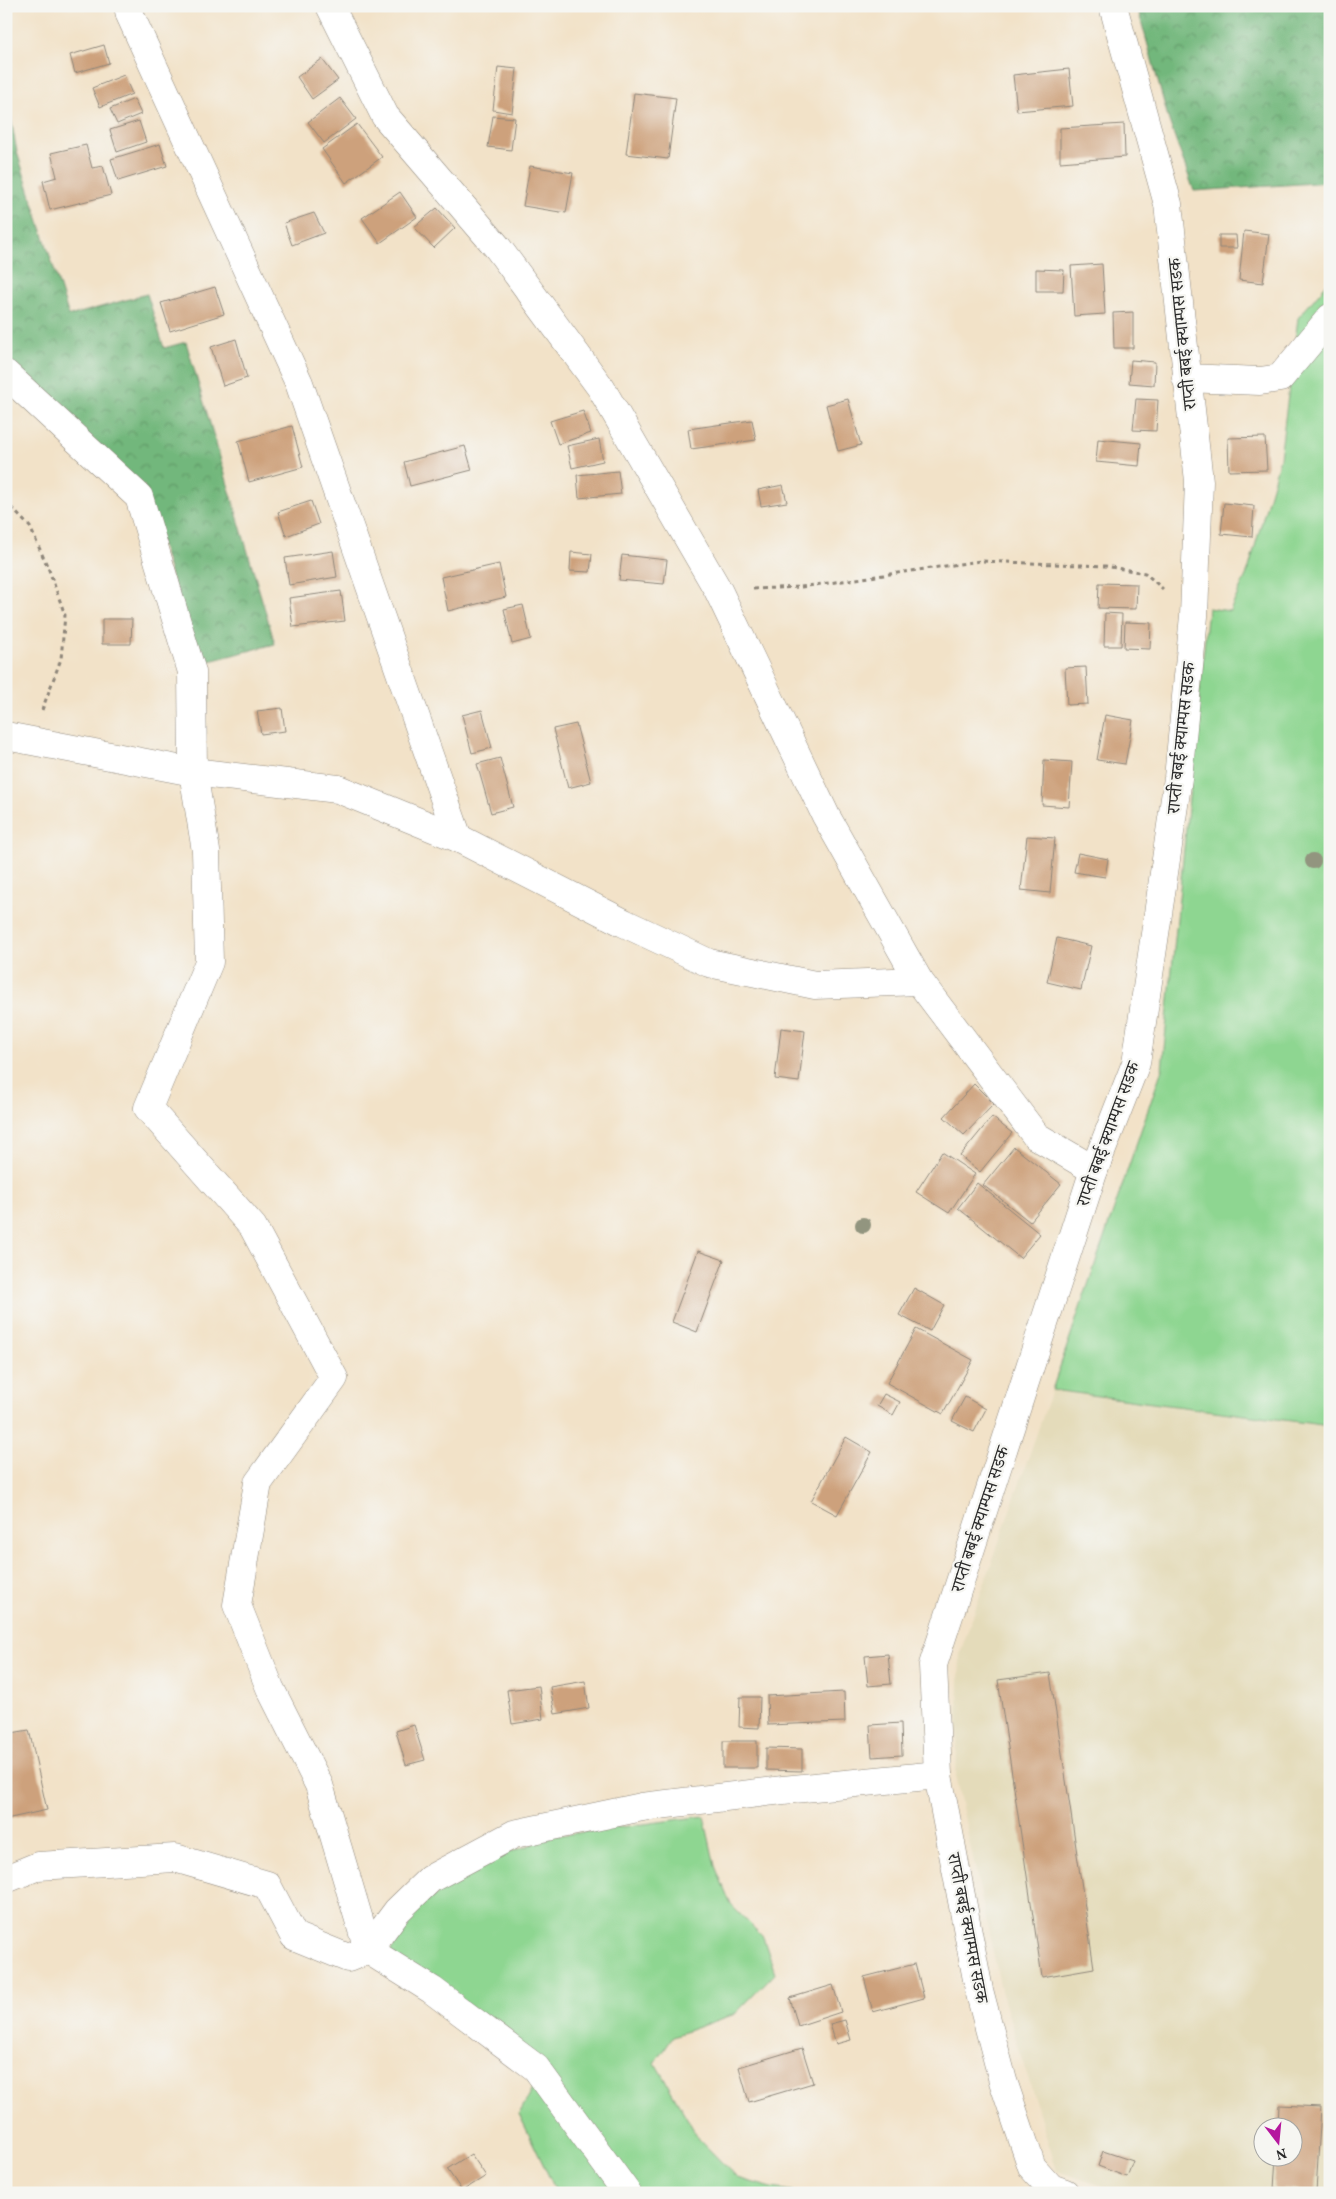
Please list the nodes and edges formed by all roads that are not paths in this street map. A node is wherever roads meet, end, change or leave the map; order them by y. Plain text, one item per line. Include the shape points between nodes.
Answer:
1 (128, 6) edge
2 (330, 6) edge
3 (1113, 6) edge
4 (1330, 318) edge
5 (6, 374) edge
6 (1186, 378) junction
7 (17, 738) edge
8 (193, 772) junction
9 (458, 838) junction
10 (920, 981) junction
11 (1094, 1170) junction
12 (938, 1775) junction
13 (6, 1880) edge
14 (368, 1950) junction
15 (627, 2193) edge
16 (1065, 2193) edge

1 - 9 street via 299,383
2 - 10 street via 385,116 498,248 600,388 718,590 826,816
3 - 6 street, राप्ती बबई क्याम्पस सडक via 1168,204
4 - 6 street via 1280,378 1260,381
5 - 8 street via 139,497 192,672
6 - 11 street, राप्ती बबई क्याम्पस सडक via 1199,480 1194,616 1178,778 1136,1064
7 - 8 street
8 - 9 street via 338,789
8 - 14 street via 206,850 209,962 148,1108 253,1227 334,1378 258,1484 237,1605 270,1688 320,1785
9 - 10 street via 709,963 815,985
10 - 11 street via 1036,1136
11 - 12 street, राप्ती बबई क्याम्पस सडक via 932,1665
12 - 14 street via 642,1808 514,1834 430,1879 397,1911
12 - 16 street, राप्ती बबई क्याम्पस सडक via 979,1990 1003,2081 1032,2167 1051,2188
13 - 14 street via 38,1866 175,1858 267,1885 294,1936 348,1958
14 - 15 street via 432,1990 536,2068

